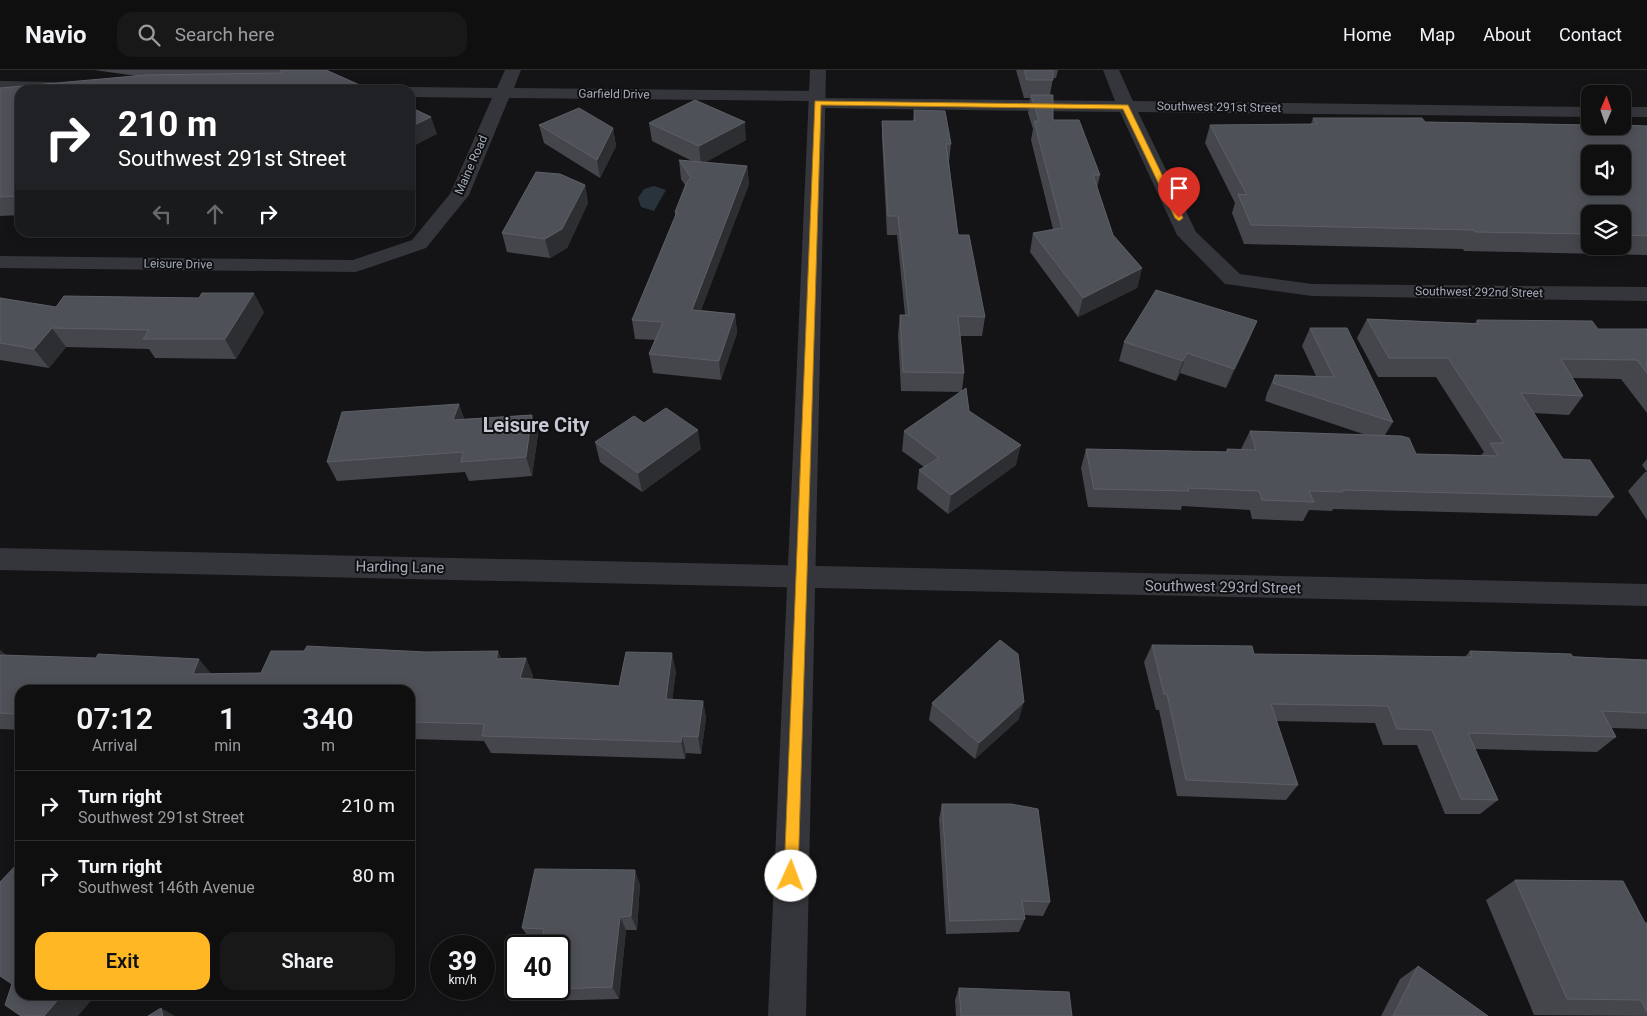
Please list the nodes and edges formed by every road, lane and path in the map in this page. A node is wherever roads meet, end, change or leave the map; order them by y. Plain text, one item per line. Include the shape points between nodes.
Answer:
1 (513, 70) edge
2 (1111, 70) edge
3 (0, 86) edge
4 (15, 86) edge
5 (817, 90) edge
6 (415, 92) edge
7 (503, 93) junction
8 (1126, 106) junction
9 (1581, 112) edge
10 (1631, 112) edge
11 (1647, 112) edge
12 (0, 262) edge
13 (355, 266) joint
14 (1647, 294) edge
15 (0, 559) edge
16 (800, 576) junction
17 (1647, 595) edge
18 (787, 1016) edge

1 - 7 street, Maine Road
2 - 8 street, Southwest 292nd Street
3 - 4 street
5 - 7 street, Garfield Drive
5 - 8 street, Southwest 291st Street
5 - 16 street
6 - 7 street, Garfield Drive
7 - 13 street, Maine Road via 459,195 419,244
8 - 9 street, Southwest 291st Street
8 - 14 street, Southwest 292nd Street via 1186,234 1233,279 1312,290
10 - 11 street
12 - 13 street, Leisure Drive
15 - 16 street, Harding Lane
16 - 17 street, Southwest 293rd Street
16 - 18 street

